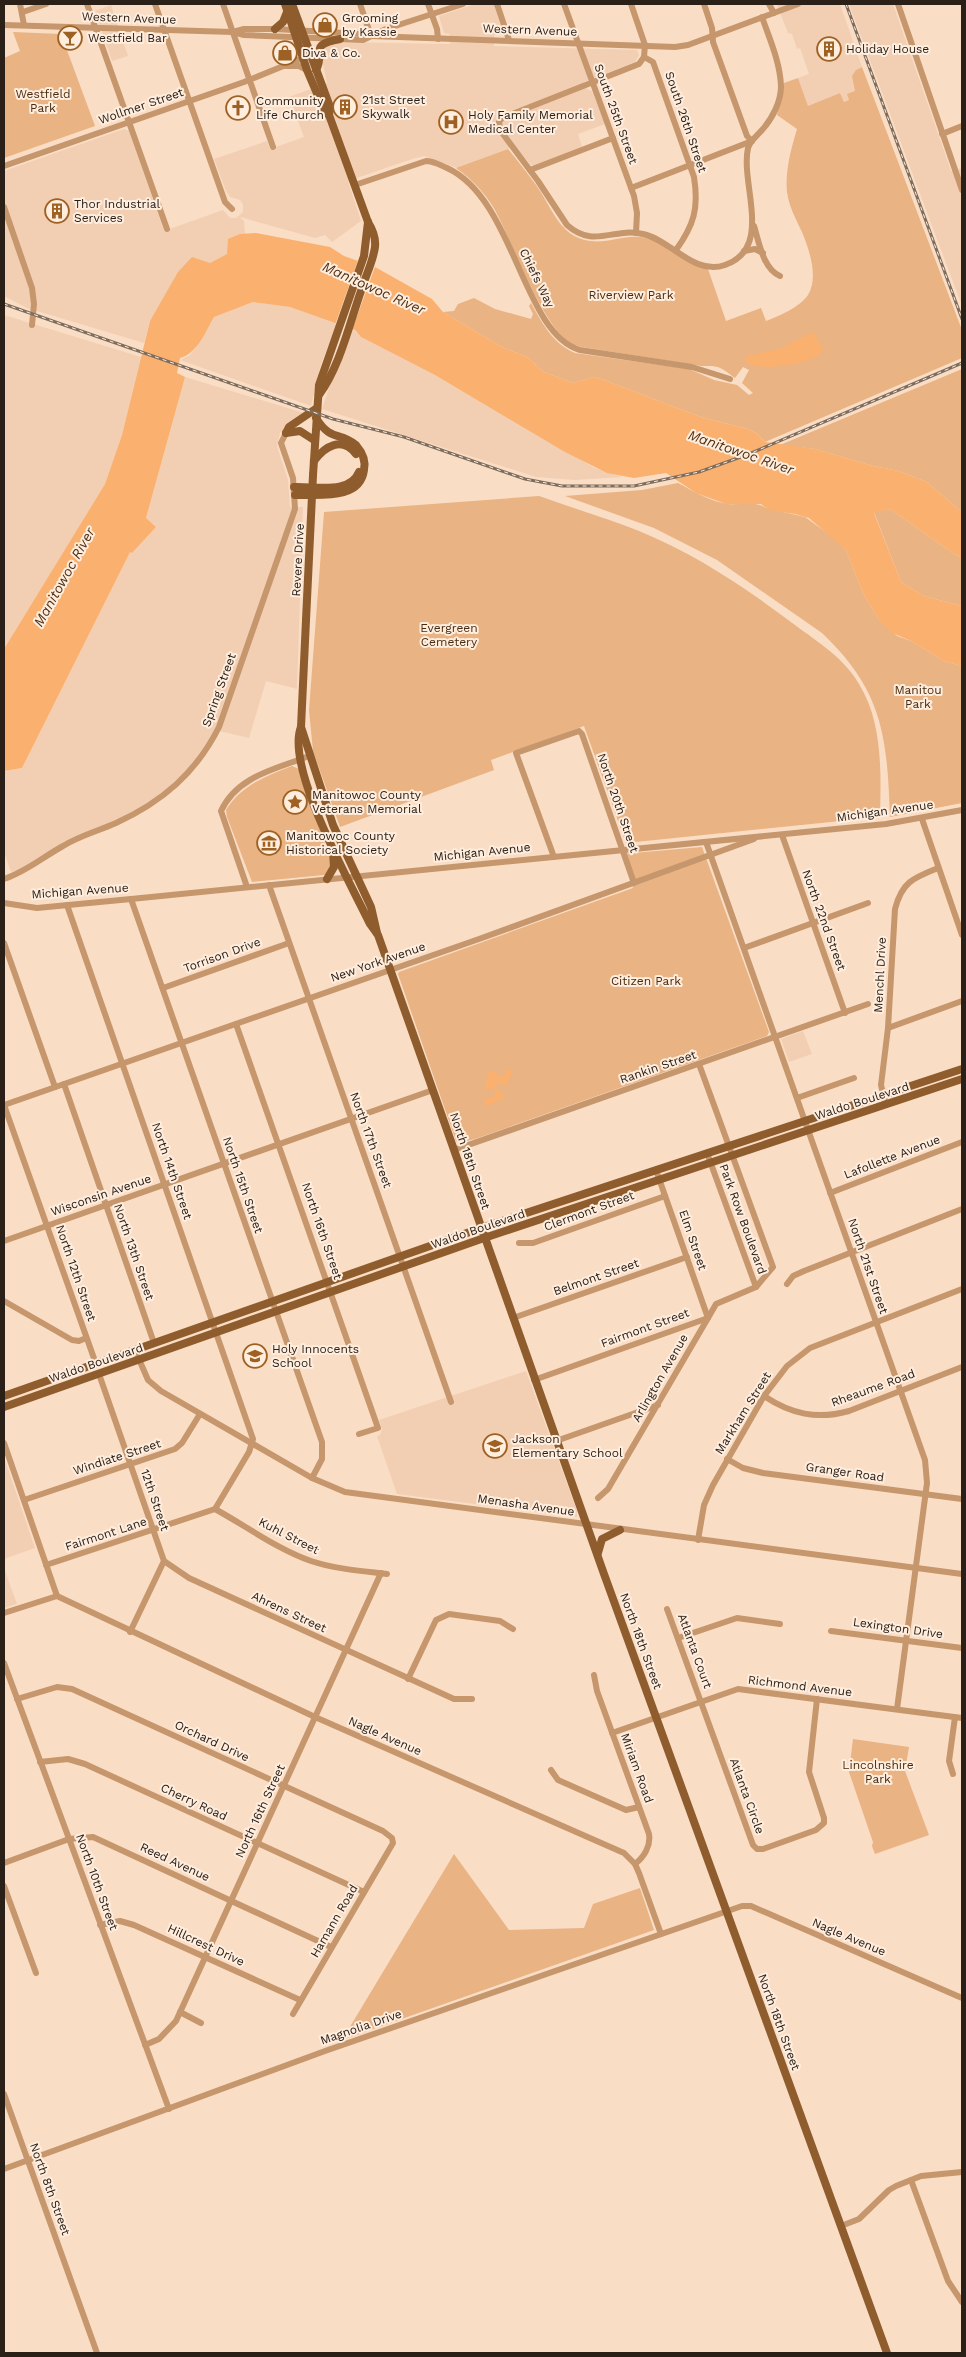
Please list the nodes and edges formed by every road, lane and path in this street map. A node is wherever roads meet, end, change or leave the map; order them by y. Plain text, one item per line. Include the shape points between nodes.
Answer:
1 (20, 4) edge
2 (46, 4) edge
3 (87, 4) edge
4 (155, 4) edge
5 (223, 4) edge
6 (292, 4) edge
7 (360, 4) edge
8 (428, 4) edge
9 (464, 4) edge
10 (497, 4) edge
11 (564, 4) edge
12 (631, 4) edge
13 (704, 4) edge
14 (769, 4) edge
15 (798, 4) edge
16 (898, 4) edge
17 (286, 8) edge
18 (23, 12) junction
19 (774, 13) junction
20 (432, 14) junction
21 (762, 17) junction
22 (4, 25) edge
23 (24, 25) junction
24 (96, 28) junction
25 (275, 29) junction
26 (293, 29) junction
27 (164, 30) junction
28 (233, 32) junction
29 (303, 34) junction
30 (371, 36) junction
31 (712, 36) junction
32 (296, 37) junction
33 (340, 39) junction
34 (438, 39) junction
35 (509, 40) junction
36 (578, 42) junction
37 (645, 45) junction
38 (644, 57) junction
39 (303, 58) junction
40 (286, 66) junction
41 (315, 67) junction
42 (307, 70) junction
43 (250, 80) junction
44 (592, 83) junction
45 (189, 101) junction
46 (329, 115) junction
47 (128, 122) junction
48 (962, 126) edge
49 (942, 134) junction
50 (613, 138) junction
51 (752, 141) junction
52 (273, 147) dead end
53 (690, 164) junction
54 (4, 166) edge
55 (530, 170) junction
56 (354, 185) junction
57 (631, 188) junction
58 (962, 190) edge
59 (4, 207) edge
60 (232, 209) dead end
61 (752, 221) junction
62 (167, 229) dead end
63 (636, 233) junction
64 (676, 250) junction
65 (744, 251) junction
66 (763, 253) junction
67 (780, 276) dead end
68 (32, 324) dead end
69 (730, 379) dead end
70 (317, 408) junction
71 (316, 418) junction
72 (286, 433) junction
73 (314, 440) junction
74 (314, 461) junction
75 (294, 491) junction
76 (301, 727) junction
77 (309, 756) junction
78 (300, 759) junction
79 (962, 810) edge
80 (922, 819) junction
81 (782, 835) junction
82 (759, 837) junction
83 (706, 842) junction
84 (332, 845) junction
85 (623, 850) junction
86 (711, 856) junction
87 (554, 857) junction
88 (938, 868) junction
89 (357, 876) junction
90 (347, 877) junction
91 (4, 879) edge
92 (327, 879) junction
93 (634, 884) junction
94 (269, 885) junction
95 (247, 887) junction
96 (131, 899) junction
97 (868, 902) dead end
98 (4, 903) edge
99 (67, 905) junction
100 (813, 923) junction
101 (378, 935) junction
102 (962, 935) edge
103 (4, 943) edge
104 (289, 943) junction
105 (744, 948) junction
106 (390, 970) junction
107 (163, 988) junction
108 (308, 998) junction
109 (962, 1001) edge
110 (868, 1004) dead end
111 (845, 1012) junction
112 (236, 1024) junction
113 (888, 1028) junction
114 (775, 1037) junction
115 (182, 1043) junction
116 (123, 1064) junction
117 (699, 1064) junction
118 (962, 1068) edge
119 (854, 1078) dead end
120 (962, 1079) edge
121 (64, 1084) junction
122 (55, 1087) junction
123 (433, 1090) junction
124 (883, 1094) junction
125 (797, 1098) junction
126 (886, 1104) junction
127 (4, 1105) edge
128 (351, 1119) junction
129 (804, 1120) junction
130 (808, 1130) junction
131 (962, 1142) edge
132 (279, 1144) junction
133 (729, 1146) junction
134 (454, 1150) junction
135 (707, 1153) junction
136 (733, 1155) junction
137 (711, 1162) junction
138 (223, 1163) junction
139 (656, 1170) junction
140 (660, 1180) junction
141 (164, 1184) junction
142 (830, 1193) junction
143 (666, 1196) junction
144 (105, 1205) junction
145 (962, 1209) edge
146 (47, 1226) junction
147 (481, 1228) junction
148 (484, 1238) junction
149 (4, 1241) edge
150 (519, 1243) dead end
151 (851, 1252) junction
152 (400, 1257) junction
153 (687, 1257) junction
154 (404, 1266) junction
155 (328, 1282) junction
156 (787, 1284) dead end
157 (756, 1287) junction
158 (962, 1289) edge
159 (331, 1292) junction
160 (4, 1301) edge
161 (272, 1302) junction
162 (276, 1311) junction
163 (513, 1318) junction
164 (708, 1318) junction
165 (213, 1322) junction
166 (876, 1323) junction
167 (216, 1332) junction
168 (86, 1338) junction
169 (154, 1343) junction
170 (135, 1350) junction
171 (138, 1360) junction
172 (96, 1364) junction
173 (962, 1368) edge
174 (99, 1374) junction
175 (534, 1380) junction
176 (900, 1391) junction
177 (4, 1396) edge
178 (764, 1396) junction
179 (451, 1402) dead end
180 (658, 1405) junction
181 (4, 1407) edge
182 (200, 1414) junction
183 (359, 1434) dead end
184 (556, 1441) junction
185 (4, 1443) edge
186 (252, 1444) junction
187 (727, 1459) junction
188 (130, 1464) junction
189 (312, 1478) junction
190 (926, 1494) junction
191 (598, 1498) dead end
192 (962, 1499) edge
193 (24, 1500) junction
194 (215, 1508) junction
195 (588, 1525) junction
196 (153, 1530) junction
197 (620, 1530) junction
198 (698, 1540) junction
199 (598, 1555) junction
200 (164, 1561) junction
201 (46, 1565) junction
202 (916, 1568) junction
203 (384, 1574) joint
204 (962, 1574) edge
205 (57, 1596) junction
206 (667, 1609) dead end
207 (4, 1613) edge
208 (780, 1624) dead end
209 (514, 1629) dead end
210 (831, 1631) dead end
211 (130, 1632) junction
212 (678, 1638) junction
213 (906, 1641) junction
214 (962, 1648) edge
215 (346, 1650) junction
216 (4, 1663) edge
217 (594, 1675) dead end
218 (408, 1679) junction
219 (17, 1699) junction
220 (472, 1699) dead end
221 (817, 1699) junction
222 (701, 1702) junction
223 (897, 1709) junction
224 (657, 1717) junction
225 (959, 1717) edge
226 (315, 1718) junction
227 (612, 1733) junction
228 (40, 1762) junction
229 (551, 1770) dead end
230 (953, 1774) dead end
231 (283, 1786) junction
232 (639, 1806) junction
233 (392, 1838) joint
234 (69, 1839) junction
235 (258, 1844) junction
236 (4, 1863) edge
237 (635, 1864) junction
238 (4, 1886) edge
239 (364, 1892) junction
240 (231, 1900) junction
241 (727, 1911) junction
242 (100, 1925) junction
243 (660, 1934) junction
244 (332, 1947) junction
245 (205, 1957) junction
246 (36, 1973) dead end
247 (962, 1998) edge
248 (300, 2000) junction
249 (180, 2012) junction
250 (293, 2014) dead end
251 (202, 2023) dead end
252 (145, 2045) junction
253 (4, 2094) edge
254 (169, 2109) junction
255 (28, 2161) junction
256 (4, 2169) edge
257 (962, 2172) edge
258 (911, 2180) junction
259 (841, 2226) junction
260 (962, 2302) edge
261 (97, 2353) edge
262 (888, 2353) edge

1 - 18 street
2 - 18 street
3 - 24 street
4 - 27 street
5 - 28 street
6 - 29 main road
7 - 30 street
8 - 20 street
9 - 20 street
10 - 35 street
11 - 36 street, South 25th Street
12 - 37 street
13 - 31 street
14 - 19 street
15 - 19 street
16 - 49 street
17 - 25 main road via 284,22
17 - 26 main road
18 - 23 street
19 - 21 street
20 - 30 street
20 - 34 street
21 - 31 street
21 - 51 street via 778,64 781,87 776,108
22 - 23 street, Western Avenue
23 - 24 street, Western Avenue
24 - 27 street, Western Avenue
24 - 47 street
25 - 26 street, Western Avenue
25 - 28 street, Western Avenue
26 - 29 street, Western Avenue
26 - 32 main road
27 - 28 street, Western Avenue
27 - 45 street
28 - 32 street, Western Avenue
28 - 43 street
29 - 30 street, Western Avenue via 362,33
29 - 32 street, Western Avenue
29 - 33 street, Western Avenue
29 - 41 main road
30 - 33 street, Western Avenue via 363,40
30 - 34 street, Western Avenue
31 - 37 street, Western Avenue via 688,45
31 - 51 street via 747,136
32 - 39 main road
33 - 41 main road via 320,47 320,64
34 - 35 street, Western Avenue
35 - 36 street, Western Avenue
36 - 37 street, Western Avenue
36 - 44 street, South 25th Street
37 - 38 street
38 - 44 street via 639,64
38 - 53 street, South 26th Street via 652,62
39 - 40 street, Wollmer Street
39 - 41 main road
39 - 42 main road
40 - 42 street
40 - 43 street, Wollmer Street
41 - 46 main road via 330,107
42 - 46 main road
43 - 45 street, Wollmer Street
43 - 52 street
44 - 50 street, South 25th Street
44 - 55 street via 502,118 502,134
45 - 47 street, Wollmer Street
45 - 60 street via 225,202
46 - 56 main road
47 - 54 street, Wollmer Street
47 - 62 street
48 - 49 street
49 - 58 street
50 - 55 street
50 - 57 street, South 25th Street
51 - 53 street
51 - 61 street via 748,148 748,161
53 - 57 street
53 - 64 street, South 26th Street via 697,193 696,210 688,234
55 - 63 street via 573,231 595,238
56 - 69 street, Chiefs Way via 426,161 455,172 476,189 490,209 543,316 565,343 580,350 692,367
56 - 70 main road, Revere Drive via 368,222 366,263 344,328 319,385
57 - 63 street, South 25th Street via 637,213
59 - 68 street via 32,288
61 - 65 street via 751,236
61 - 66 street
63 - 64 street via 658,239
64 - 65 street via 701,265 716,267 733,261
65 - 66 street via 755,249
66 - 67 street via 772,273
70 - 71 main road, Revere Drive
70 - 72 main road via 289,427
71 - 73 main road, Revere Drive
71 - 75 main road via 326,432 349,441 359,449 364,461 363,476 346,492
72 - 73 main road via 300,431
72 - 75 street, Spring Street via 282,445
73 - 74 main road, Revere Drive
74 - 75 main road via 325,448 342,444 355,452 360,467 355,480 343,487
74 - 76 main road, Revere Drive, bridge
75 - 91 street, Spring Street via 290,528 219,727 196,765 180,783 142,810 64,845 34,865
76 - 77 main road, Revere Drive
76 - 78 main road, Revere Drive via 298,736
77 - 78 street
77 - 89 main road, North 18th Street via 335,830
78 - 84 main road, North 18th Street
78 - 95 street via 246,781 225,802 221,811
79 - 80 street, Michigan Avenue
80 - 81 street, Michigan Avenue
80 - 88 street
81 - 82 street, Michigan Avenue
81 - 100 street, North 22nd Street
82 - 83 street, Michigan Avenue
82 - 86 street, New York Avenue
83 - 85 street, Michigan Avenue
83 - 86 street, North 21st Street
84 - 90 main road, North 18th Street
84 - 92 main road via 334,867
85 - 87 street, Michigan Avenue
85 - 87 street, North 20th Street via 579,731 516,753
85 - 93 street, North 20th Street
86 - 93 street, New York Avenue
86 - 105 street, North 21st Street
87 - 89 street, Michigan Avenue
88 - 102 street
88 - 113 street, Menchl Drive via 917,876 899,894 895,909
89 - 90 street, Michigan Avenue
89 - 101 main road, North 18th Street
90 - 92 street, Michigan Avenue
90 - 101 main road, North 18th Street
92 - 94 street, Michigan Avenue
93 - 106 street, New York Avenue
94 - 95 street, Michigan Avenue
94 - 104 street, North 17th Street
95 - 96 street, Michigan Avenue
96 - 99 street, Michigan Avenue
96 - 107 street, North 15th Street
97 - 100 street
98 - 99 street, Michigan Avenue via 37,908
99 - 116 street, North 14th Street
100 - 105 street
100 - 111 street, North 22nd Street
101 - 106 main road, North 18th Street
103 - 122 street
104 - 107 street, Torrison Drive
104 - 108 street, North 17th Street
105 - 114 street, North 21st Street
106 - 108 street, New York Avenue
106 - 123 main road, North 18th Street
107 - 115 street, North 15th Street
108 - 112 street, New York Avenue
108 - 128 street, North 17th Street
109 - 113 street
110 - 111 street, Rankin Street
111 - 114 street, Rankin Street
112 - 115 street, New York Avenue
112 - 132 street, North 16th Street
113 - 124 street, Menchl Drive via 881,1085
114 - 117 street, Rankin Street
114 - 125 street, North 21st Street
115 - 116 street, New York Avenue
115 - 138 street, North 15th Street
116 - 121 street, New York Avenue
116 - 141 street, North 14th Street
117 - 133 street
117 - 134 street, Rankin Street
118 - 124 main road, Waldo Boulevard
119 - 125 street
120 - 126 main road, Waldo Boulevard
121 - 122 street, New York Avenue
121 - 144 street, North 13th Street
122 - 127 street, New York Avenue
123 - 128 street, Wisconsin Avenue
123 - 134 main road, North 18th Street
124 - 126 street, Menchl Drive
124 - 129 main road, Waldo Boulevard
125 - 129 street, North 21st Street
126 - 130 main road, Waldo Boulevard
127 - 146 street, North 12th Street
128 - 132 street, Wisconsin Avenue
128 - 152 street, North 17th Street
129 - 130 street, North 21st Street
129 - 133 main road, Waldo Boulevard
130 - 136 main road, Waldo Boulevard
130 - 142 street, North 21st Street
131 - 142 street, Lafollette Avenue
132 - 138 street, Wisconsin Avenue
132 - 155 street, North 16th Street
133 - 135 main road, Waldo Boulevard
133 - 136 street, Park Row Boulevard
134 - 147 main road, North 18th Street
135 - 137 street, Park Row Boulevard
135 - 139 main road, Waldo Boulevard
136 - 137 main road, Waldo Boulevard
136 - 157 street, Park Row Boulevard via 772,1267
137 - 140 main road, Waldo Boulevard
137 - 157 street, Park Row Boulevard
138 - 141 street, Wisconsin Avenue
138 - 161 street, North 15th Street
139 - 140 street, Elm Street
139 - 147 main road, Waldo Boulevard
140 - 143 street, Elm Street
140 - 148 main road, Waldo Boulevard
141 - 144 street, Wisconsin Avenue
141 - 165 street, North 14th Street
142 - 151 street, North 21st Street
143 - 150 street, Clermont Street via 534,1242
143 - 153 street, Elm Street
144 - 146 street, Wisconsin Avenue
144 - 169 street, North 13th Street
145 - 151 street
146 - 149 street, Wisconsin Avenue
146 - 168 street, North 12th Street
147 - 148 main road, North 18th Street
147 - 152 main road, Waldo Boulevard
148 - 154 main road, Waldo Boulevard
148 - 163 main road, North 18th Street
151 - 156 street via 793,1276
151 - 166 street, North 21st Street
152 - 154 street, North 17th Street
152 - 155 main road, Waldo Boulevard
153 - 163 street, Belmont Street
153 - 164 street, Elm Street
154 - 159 main road, Waldo Boulevard
154 - 179 street, North 17th Street
155 - 159 street, North 16th Street
155 - 161 main road, Waldo Boulevard
157 - 164 street, Fairmont Street via 719,1302
158 - 166 street, Markham Street
159 - 162 main road, Waldo Boulevard
159 - 183 street, North 16th Street via 378,1428
160 - 168 street via 72,1340
161 - 162 street, North 15th Street
161 - 165 main road, Waldo Boulevard
162 - 167 main road, Waldo Boulevard
162 - 189 street, North 15th Street via 322,1442 322,1459
163 - 175 main road, North 18th Street
164 - 175 street, Fairmont Street
164 - 180 street, Arlington Avenue
165 - 167 street, North 14th Street
165 - 169 main road, Waldo Boulevard
166 - 176 street, North 21st Street
166 - 178 street, Markham Street via 810,1348 787,1366
167 - 171 main road, Waldo Boulevard
167 - 186 street, North 14th Street via 251,1430
168 - 172 street, North 12th Street
169 - 170 main road, Waldo Boulevard
170 - 171 street, Menasha Avenue
170 - 172 main road, Waldo Boulevard
171 - 174 main road, Waldo Boulevard
171 - 182 street, Menasha Avenue via 152,1384
172 - 177 main road, Waldo Boulevard
173 - 176 street, Rheaume Road
174 - 181 main road, Waldo Boulevard
174 - 188 street, 12th Street
175 - 184 main road, North 18th Street
176 - 178 street, Rheaume Road via 849,1411 820,1417 796,1414
176 - 190 street, North 21st Street via 925,1460
178 - 187 street, Markham Street
180 - 184 street
180 - 191 street, Arlington Avenue via 608,1489
182 - 186 street, Menasha Avenue
182 - 188 street, Windiate Street via 178,1447
184 - 195 main road, North 18th Street
185 - 193 street
186 - 189 street, Menasha Avenue
186 - 194 street
187 - 190 street, Granger Road via 743,1468 763,1473
187 - 198 street, Markham Street via 704,1505
188 - 193 street, Windiate Street
188 - 196 street, 12th Street
189 - 195 street, Menasha Avenue via 345,1492
190 - 192 street, Granger Road
190 - 202 street, North 21st Street
193 - 201 street
194 - 196 street, Fairmont Lane
194 - 203 street, Kuhl Street via 310,1560
195 - 197 street, Menasha Avenue
195 - 199 main road, North 18th Street
196 - 200 street, 12th Street
196 - 201 street, Fairmont Lane
197 - 198 street, Menasha Avenue
197 - 199 main road via 602,1539
198 - 202 street, Menasha Avenue
199 - 224 main road, North 18th Street
200 - 211 street
200 - 215 street, Ahrens Street via 189,1578
201 - 205 street
202 - 204 street, Menasha Avenue
202 - 213 street, North 21st Street
203 - 215 street, North 16th Street
205 - 207 street
205 - 211 street, Nagle Avenue
206 - 212 street, Atlanta Court
208 - 212 street via 737,1618
209 - 218 street via 500,1621 442,1615 436,1620
210 - 213 street, Lexington Drive
211 - 226 street, Nagle Avenue
212 - 222 street, Atlanta Court
213 - 214 street, Lexington Drive
213 - 223 street, North 21st Street
215 - 218 street, Ahrens Street
215 - 226 street, North 16th Street
216 - 219 street, North 10th Street
217 - 227 street, Miriam Road
218 - 220 street, Ahrens Street via 454,1699
219 - 228 street, North 10th Street
219 - 231 street, Orchard Drive via 57,1687 72,1689
221 - 222 street, Richmond Avenue via 738,1689
221 - 222 street, Atlanta Circle via 808,1772 824,1823 816,1830 760,1849 753,1845
221 - 223 street, Richmond Avenue
222 - 224 street, Richmond Avenue
223 - 225 street, Richmond Avenue
224 - 227 street, Richmond Avenue
224 - 241 main road, North 18th Street
225 - 230 street via 949,1761
226 - 231 street, North 16th Street
226 - 237 street, Nagle Avenue via 618,1850
227 - 232 street, Miriam Road
228 - 234 street, North 10th Street
228 - 235 street, Cherry Road via 68,1759 85,1764
229 - 232 street via 558,1780 626,1810
231 - 233 street, Orchard Drive
231 - 235 street, North 16th Street
232 - 237 street, Miriam Road via 650,1841
233 - 239 street, Hamann Road via 393,1843
234 - 236 street, Reed Avenue
234 - 240 street, Reed Avenue via 93,1837
234 - 242 street, North 10th Street
235 - 239 street, Cherry Road
235 - 240 street, North 16th Street
237 - 243 street
238 - 246 street
239 - 244 street, Hamann Road
240 - 244 street, Reed Avenue
240 - 245 street, North 16th Street
241 - 243 street, Magnolia Drive
241 - 247 street, Nagle Avenue via 751,1906
241 - 259 main road, North 18th Street
242 - 245 street, Hillcrest Drive via 120,1921 134,1924
242 - 252 street, North 10th Street
243 - 254 street, Magnolia Drive
244 - 248 street, Hamann Road
245 - 248 street, Hillcrest Drive
245 - 249 street, North 16th Street
248 - 250 street, Hamann Road
249 - 251 street
249 - 252 street, North 16th Street via 169,2030
252 - 254 street, North 10th Street
253 - 255 street, North 8th Street
254 - 255 street, Magnolia Drive
255 - 256 street, Magnolia Drive
255 - 261 street, North 8th Street
257 - 258 street
258 - 259 street via 889,2190 859,2219
258 - 260 street via 948,2281
259 - 262 main road, North 18th Street

